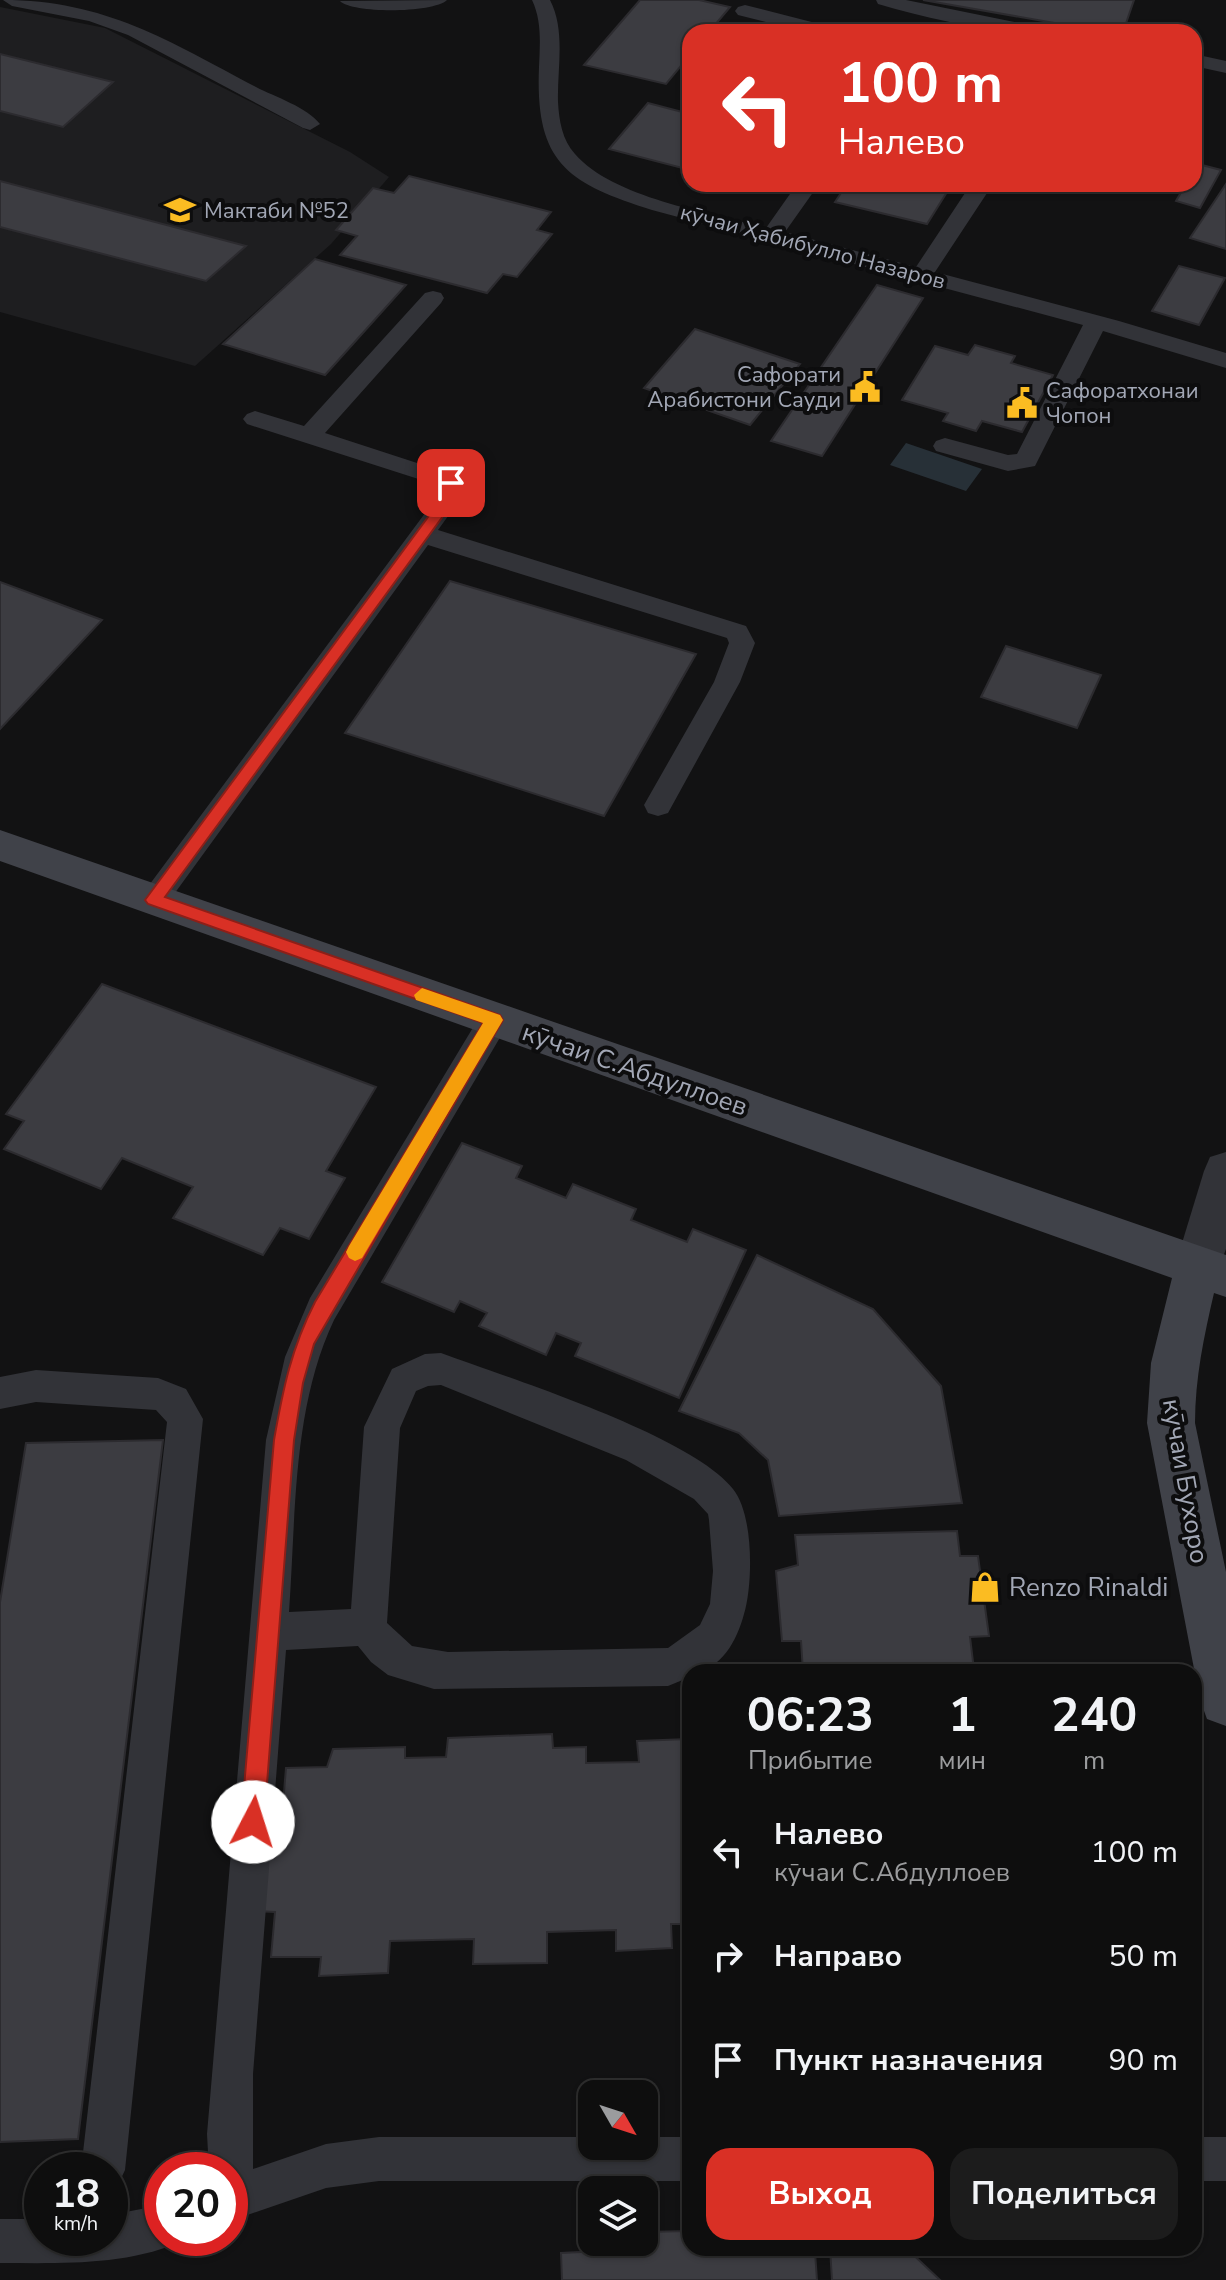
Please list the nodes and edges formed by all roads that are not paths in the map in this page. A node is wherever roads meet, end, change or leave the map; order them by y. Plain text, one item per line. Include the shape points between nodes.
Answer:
1 (12, 0) edge
2 (438, 0) edge
3 (885, 0) edge
4 (349, 1) edge
5 (551, 7) edge
6 (745, 11) dead end
7 (796, 24) edge
8 (990, 24) edge
9 (1202, 62) edge
10 (1226, 67) edge
11 (310, 124) dead end
12 (802, 192) edge
13 (977, 192) edge
14 (772, 235) junction
15 (922, 275) junction
16 (433, 298) dead end
17 (1096, 322) junction
18 (1226, 361) edge
19 (255, 419) dead end
20 (310, 435) junction
21 (945, 446) dead end
22 (422, 534) junction
23 (658, 805) dead end
24 (0, 845) edge
25 (154, 900) junction
26 (494, 1020) junction
27 (1226, 1171) edge
28 (1212, 1271) edge
29 (0, 1393) edge
30 (368, 1627) junction
31 (268, 1632) junction
32 (1226, 1700) edge
33 (105, 2152) edge
34 (230, 2152) edge
35 (682, 2159) edge
36 (1202, 2159) edge
37 (1226, 2159) edge
38 (248, 2192) edge
39 (24, 2240) edge
40 (0, 2241) edge

1 - 11 lane via 124,26
2 - 4 lane via 397,5
3 - 8 lane
5 - 14 lane, кӯчаи Ҳабибулло Назаров via 548,106 555,139 574,165 588,177 641,198
6 - 7 lane
9 - 10 lane
12 - 14 lane
13 - 15 lane
14 - 15 lane, кӯчаи Ҳабибулло Назаров
15 - 17 lane, кӯчаи Ҳабибулло Назаров
16 - 20 lane
17 - 18 lane, кӯчаи Ҳабибулло Назаров
17 - 21 lane via 1026,460 1008,463
19 - 20 lane
20 - 22 lane via 451,483 452,494
22 - 23 lane via 737,632 742,643 727,682
22 - 25 lane
24 - 25 street, кӯчаи С.Абдуллоев
25 - 26 street, кӯчаи С.Абдуллоев
26 - 28 street, кӯчаи С.Абдуллоев
26 - 31 lane via 305,1343 284,1440
27 - 28 street, кӯчаи Бухоро
28 - 32 street, кӯчаи Бухоро via 1176,1351 1171,1423
29 - 33 lane via 36,1386 158,1394 174,1401 185,1419
30 - 30 lane via 393,1659 417,1668 668,1667 697,1656 714,1639 728,1610 732,1578 724,1505 711,1488 667,1459 441,1369 425,1370 404,1380 382,1427
30 - 31 lane
31 - 34 lane
35 - 38 lane via 379,2159 326,2166
36 - 37 lane
39 - 40 lane

